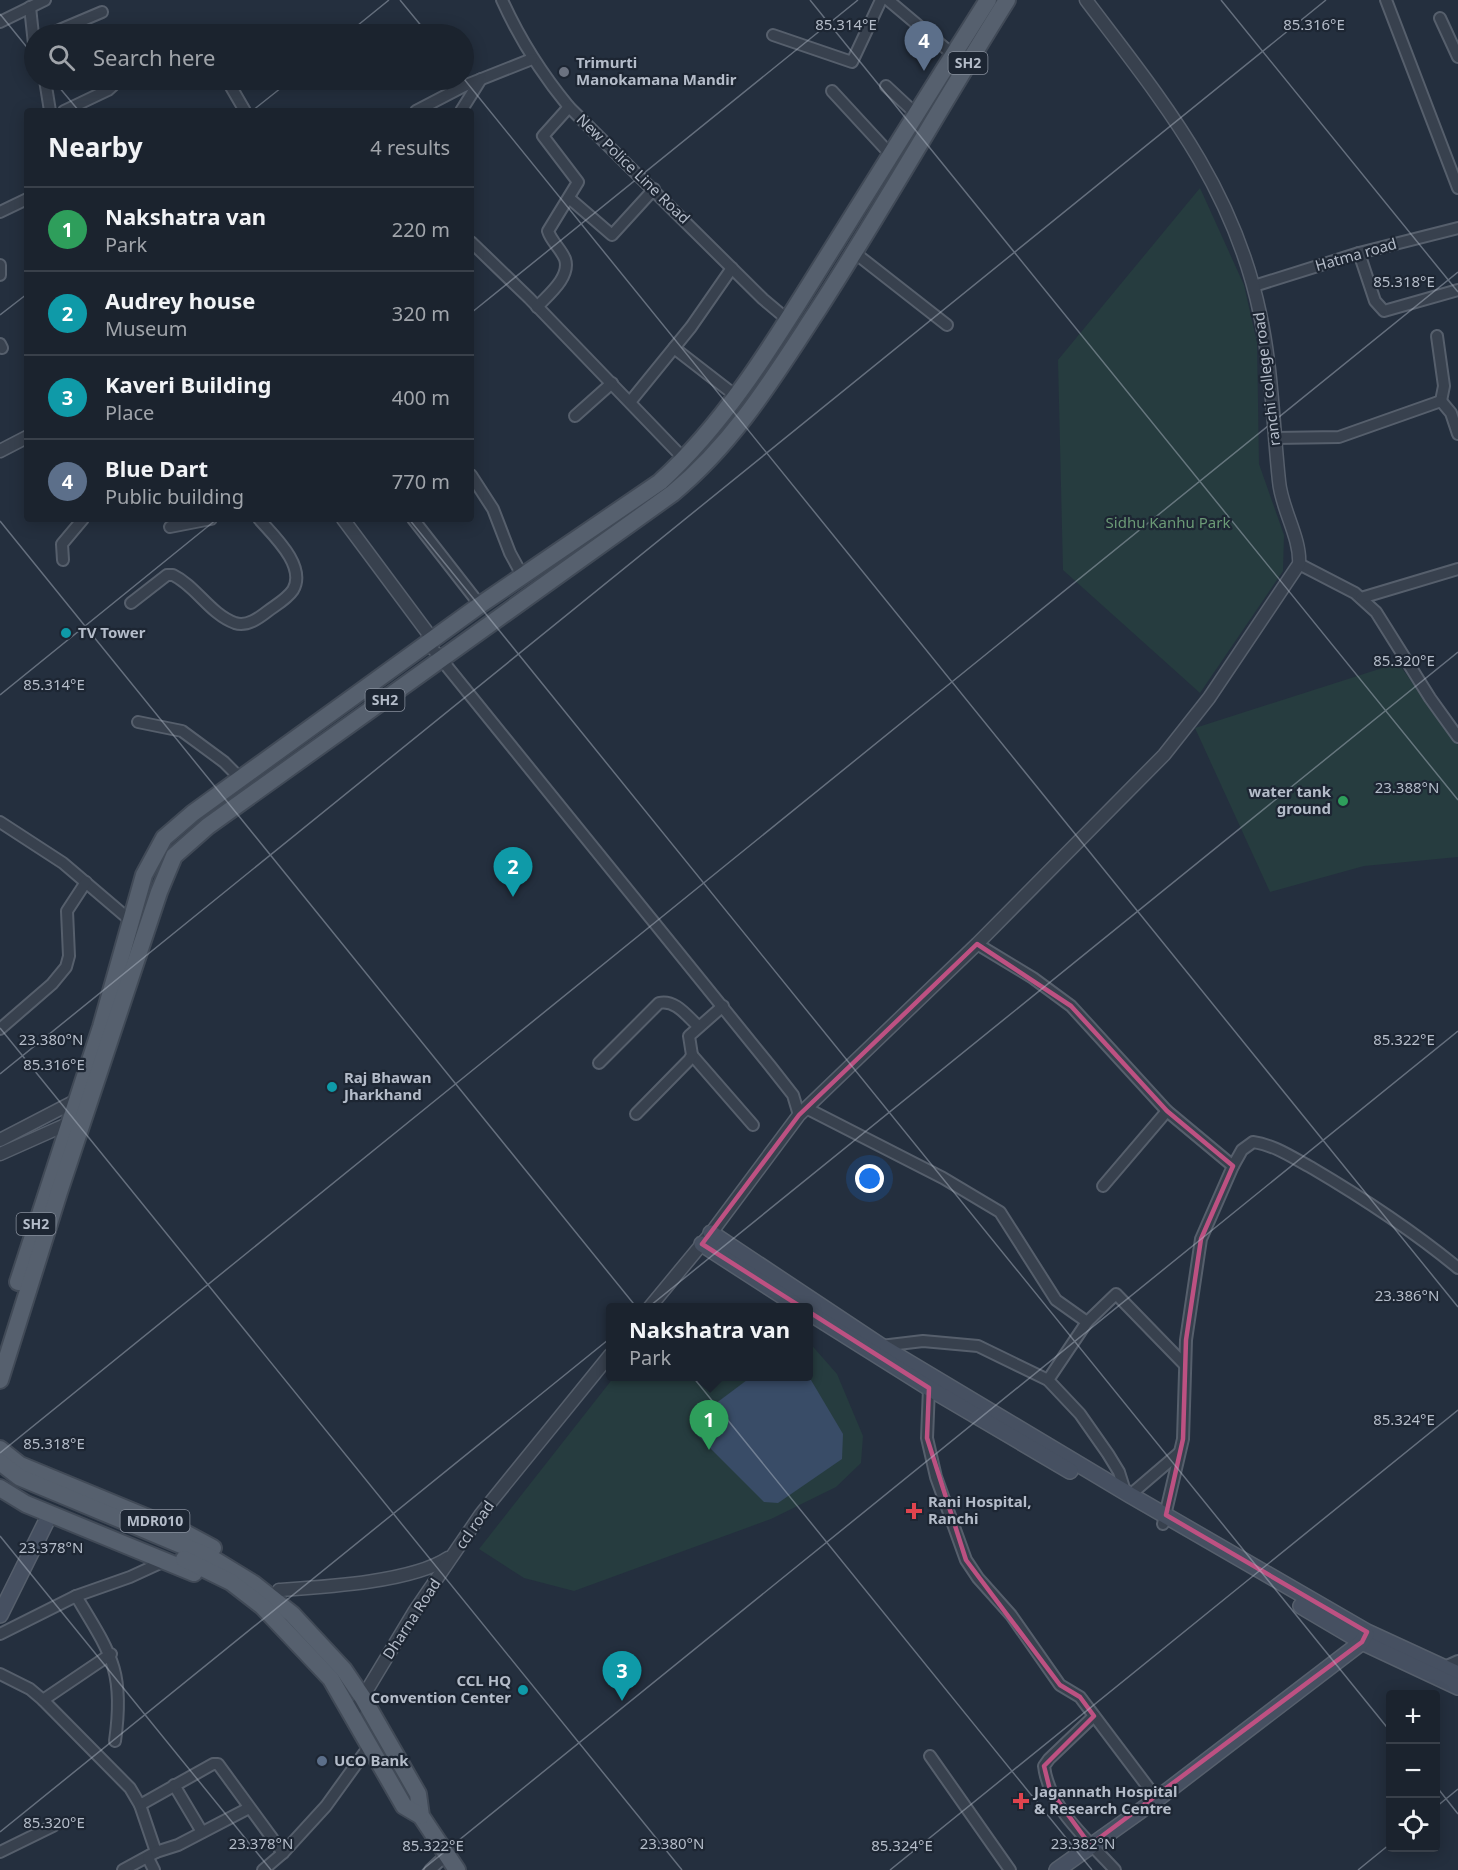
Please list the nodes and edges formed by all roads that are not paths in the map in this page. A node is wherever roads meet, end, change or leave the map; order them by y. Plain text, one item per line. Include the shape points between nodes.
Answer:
1 (45, 0) edge
2 (502, 0) edge
3 (881, 0) edge
4 (888, 0) edge
5 (988, 0) edge
6 (1007, 0) edge
7 (1086, 0) edge
8 (1386, 0) edge
9 (30, 7) junction
10 (102, 12) dead end
11 (1440, 18) dead end
12 (0, 22) edge
13 (32, 24) edge
14 (74, 24) edge
15 (773, 35) dead end
16 (1458, 57) edge
17 (532, 59) junction
18 (960, 60) junction
19 (481, 79) junction
20 (474, 82) edge
21 (886, 86) dead end
22 (47, 90) edge
23 (108, 90) edge
24 (233, 90) edge
25 (459, 90) edge
26 (832, 91) dead end
27 (569, 107) junction
28 (50, 108) edge
29 (70, 108) edge
30 (243, 108) edge
31 (422, 108) edge
32 (463, 108) edge
33 (916, 114) junction
34 (891, 155) junction
35 (654, 189) junction
36 (1458, 189) edge
37 (569, 198) junction
38 (24, 201) edge
39 (0, 212) edge
40 (1458, 228) edge
41 (474, 245) edge
42 (855, 253) junction
43 (1359, 253) junction
44 (0, 265) edge
45 (732, 268) junction
46 (0, 275) edge
47 (1254, 286) junction
48 (1458, 290) edge
49 (537, 307) junction
50 (788, 320) junction
51 (947, 326) dead end
52 (1437, 336) dead end
53 (674, 348) junction
54 (612, 383) junction
55 (736, 396) junction
56 (1441, 401) junction
57 (630, 402) junction
58 (1455, 412) edge
59 (575, 416) dead end
60 (1458, 434) edge
61 (1275, 438) junction
62 (24, 439) edge
63 (0, 452) edge
64 (685, 460) junction
65 (474, 480) edge
66 (81, 522) edge
67 (196, 522) edge
68 (261, 522) edge
69 (345, 522) edge
70 (415, 522) edge
71 (170, 527) dead end
72 (63, 560) dead end
73 (1299, 564) junction
74 (1458, 569) edge
75 (522, 575) junction
76 (1361, 598) junction
77 (131, 603) dead end
78 (480, 605) junction
79 (430, 642) junction
80 (441, 659) junction
81 (138, 722) dead end
82 (1458, 737) edge
83 (241, 779) junction
84 (0, 822) edge
85 (86, 882) junction
86 (131, 921) junction
87 (977, 944) junction
88 (723, 1006) junction
89 (698, 1026) junction
90 (0, 1029) edge
91 (692, 1055) junction
92 (599, 1063) dead end
93 (92, 1092) junction
94 (75, 1102) junction
95 (802, 1111) junction
96 (1167, 1111) junction
97 (636, 1114) dead end
98 (84, 1116) junction
99 (68, 1124) junction
100 (753, 1125) dead end
101 (0, 1140) edge
102 (0, 1154) edge
103 (1233, 1166) junction
104 (1103, 1186) dead end
105 (707, 1239) junction
106 (1458, 1268) edge
107 (654, 1303) edge
108 (794, 1303) edge
109 (810, 1303) edge
110 (813, 1305) edge
111 (813, 1315) edge
112 (1087, 1322) junction
113 (880, 1346) junction
114 (0, 1347) edge
115 (606, 1360) edge
116 (1185, 1365) junction
117 (0, 1380) edge
118 (1048, 1380) junction
119 (932, 1384) junction
120 (0, 1449) edge
121 (1180, 1452) junction
122 (0, 1462) edge
123 (0, 1475) edge
124 (0, 1488) edge
125 (1128, 1493) junction
126 (50, 1514) junction
127 (1164, 1520) junction
128 (454, 1554) junction
129 (167, 1560) junction
130 (207, 1563) junction
131 (279, 1590) junction
132 (76, 1596) junction
133 (0, 1615) edge
134 (287, 1619) junction
135 (0, 1634) edge
136 (1365, 1637) junction
137 (111, 1654) junction
138 (1458, 1661) edge
139 (1436, 1671) junction
140 (0, 1674) edge
141 (1458, 1674) edge
142 (1458, 1687) edge
143 (363, 1698) junction
144 (44, 1700) junction
145 (352, 1714) junction
146 (1094, 1716) junction
147 (115, 1741) dead end
148 (370, 1745) junction
149 (930, 1756) dead end
150 (174, 1785) junction
151 (1156, 1799) junction
152 (140, 1805) junction
153 (249, 1808) junction
154 (421, 1816) junction
155 (53, 1826) dead end
156 (202, 1832) junction
157 (1090, 1845) junction
158 (0, 1852) edge
159 (283, 1853) junction
160 (152, 1855) junction
161 (446, 1855) junction
162 (123, 1870) edge
163 (154, 1870) edge
164 (263, 1870) edge
165 (430, 1870) edge
166 (457, 1870) edge
167 (1010, 1870) edge
168 (1057, 1870) edge
169 (1115, 1870) edge

1 - 9 street
2 - 17 street, New Police Line Road
3 - 15 street via 852,63
4 - 18 street
5 - 18 main road, SH2
6 - 18 main road, SH2
7 - 47 street, ranchi college road via 1198,153 1234,223
8 - 36 street
9 - 12 street
9 - 13 street
10 - 14 street
11 - 16 street
17 - 19 street
17 - 27 street, New Police Line Road
18 - 33 main road, SH2
18 - 42 main road, SH2
19 - 20 street
19 - 32 street
21 - 33 street
22 - 28 street
23 - 29 street
24 - 30 street
25 - 31 street
26 - 34 street
27 - 35 street, New Police Line Road
27 - 37 street via 543,136 578,182
33 - 34 main road, SH2
34 - 50 main road, SH2
35 - 37 street via 612,235
35 - 45 street, New Police Line Road
37 - 49 street via 548,231 566,261 566,268 556,287
38 - 39 street
40 - 43 street, Hatma road
41 - 49 street
42 - 51 street
42 - 80 main road, SH2 via 756,405 699,470 638,519
43 - 47 street, Hatma road
43 - 48 street via 1375,301 1384,311
44 - 46 street
45 - 50 street, New Police Line Road
45 - 53 street
47 - 61 street, ranchi college road via 1266,345
49 - 54 street
50 - 55 main road, SH2
52 - 56 street via 1444,386
53 - 55 street
53 - 57 street
54 - 57 street
54 - 59 street
55 - 64 main road, SH2
56 - 58 street
56 - 61 street via 1339,437
57 - 64 street
58 - 60 street
61 - 73 street, ranchi college road via 1280,495
62 - 63 street
64 - 75 main road, SH2 via 660,483
65 - 75 street via 493,509
66 - 72 street via 63,544
67 - 71 street
68 - 77 street via 287,553 295,582 290,593 262,616 244,624 231,621 173,575 167,575
69 - 79 street
70 - 78 street
73 - 76 street
73 - 87 street via 1209,698 1164,755
74 - 76 street
75 - 78 main road, SH2
76 - 82 street via 1376,612
78 - 79 main road, SH2
79 - 80 street
79 - 83 main road, SH2
80 - 88 street
80 - 93 main road, SH2 via 208,826 174,856
81 - 83 street via 182,731
83 - 86 main road, SH2 via 164,838 144,875
84 - 85 street via 47,851
85 - 86 street
85 - 90 street via 67,911 66,967
86 - 94 main road, SH2
87 - 95 street
87 - 96 street via 1071,1006
88 - 89 street
88 - 95 street
89 - 91 street via 689,1036
89 - 92 street via 674,1004 660,1003
91 - 97 street
91 - 100 street
93 - 94 street
93 - 98 main road, SH2
94 - 99 main road, SH2
94 - 101 street
95 - 105 street
95 - 112 street via 943,1178 1000,1212 1056,1300
96 - 103 street
96 - 104 street
98 - 99 street
98 - 117 main road, SH2
99 - 102 street
99 - 114 main road, SH2
103 - 106 street via 1242,1150 1253,1142 1268,1144 1329,1178 1424,1240
103 - 116 street via 1201,1239
105 - 107 street
105 - 108 main road
105 - 109 main road
110 - 113 main road
111 - 119 main road
112 - 116 street via 1116,1294
112 - 118 street
113 - 118 street via 922,1341 978,1346
113 - 119 main road
115 - 128 street, ccl road via 481,1514
116 - 121 street
118 - 125 street via 1080,1414 1119,1472
119 - 125 main road
119 - 127 main road
119 - 146 street via 927,1438 936,1477 966,1560 1060,1685 1080,1697
120 - 131 main road, MDR010 via 20,1464 187,1534 252,1569
121 - 125 street
121 - 127 street
122 - 130 main road via 19,1477
123 - 130 main road via 24,1490
124 - 126 main road, MDR010
125 - 127 main road
126 - 129 main road, MDR010
126 - 133 main road
127 - 136 main road
128 - 131 street, ccl road via 412,1575
128 - 143 street, Dharna Road
129 - 132 street
129 - 134 main road, MDR010 via 222,1589 263,1622
130 - 134 main road via 254,1584
131 - 134 main road, MDR010 via 288,1598
132 - 135 street
132 - 137 street
134 - 143 main road via 344,1670
134 - 145 main road
136 - 139 main road
136 - 151 main road
137 - 144 street
137 - 147 street via 118,1714
138 - 139 street
139 - 141 main road
139 - 142 main road
140 - 144 street
143 - 145 street, Dharna Road
143 - 154 main road via 418,1794
144 - 152 street via 126,1784
145 - 148 main road
146 - 151 street
146 - 157 street via 1044,1766 1050,1790
148 - 154 main road via 404,1806
148 - 159 street via 326,1806
149 - 167 street
150 - 152 street
150 - 153 street via 218,1764
150 - 156 street
151 - 157 main road
152 - 160 street
153 - 156 street
153 - 159 street
154 - 161 main road
155 - 158 street
156 - 160 street
157 - 168 main road
157 - 169 street
159 - 164 street
160 - 162 street
160 - 163 street
161 - 165 street
161 - 166 main road

